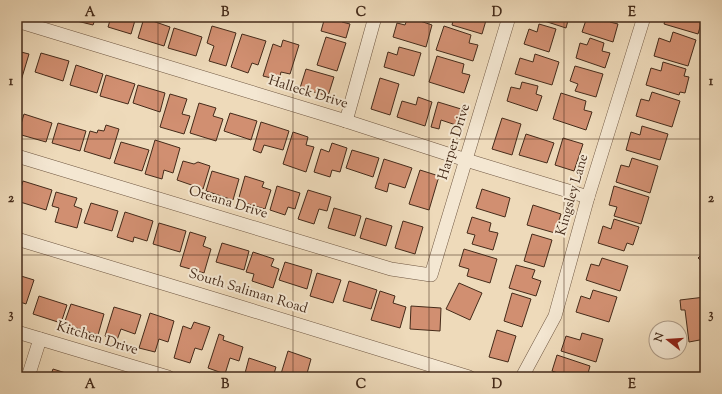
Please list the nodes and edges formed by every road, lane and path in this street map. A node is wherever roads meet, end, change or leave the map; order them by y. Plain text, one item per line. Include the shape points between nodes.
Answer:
1 (376, 17) edge
2 (509, 17) edge
3 (644, 17) edge
4 (17, 21) edge
5 (346, 121) junction
6 (17, 156) edge
7 (466, 160) junction
8 (588, 197) junction
9 (17, 239) edge
10 (431, 275) joint
11 (17, 332) edge
12 (40, 338) junction
13 (28, 377) edge
14 (168, 377) edge
15 (469, 377) edge
16 (522, 377) edge

1 - 5 street
2 - 7 street, Harper Drive
3 - 8 street, Kingsley Lane
4 - 5 street, Halleck Drive
5 - 7 street, Halleck Drive
6 - 10 street, Oreana Drive via 392,269
7 - 8 street, Halleck Drive
7 - 10 street, Harper Drive
8 - 16 street, Kingsley Lane via 555,316
9 - 15 street, South Saliman Road
11 - 12 street, Kitchen Drive
12 - 13 street
12 - 14 street, Kitchen Drive

